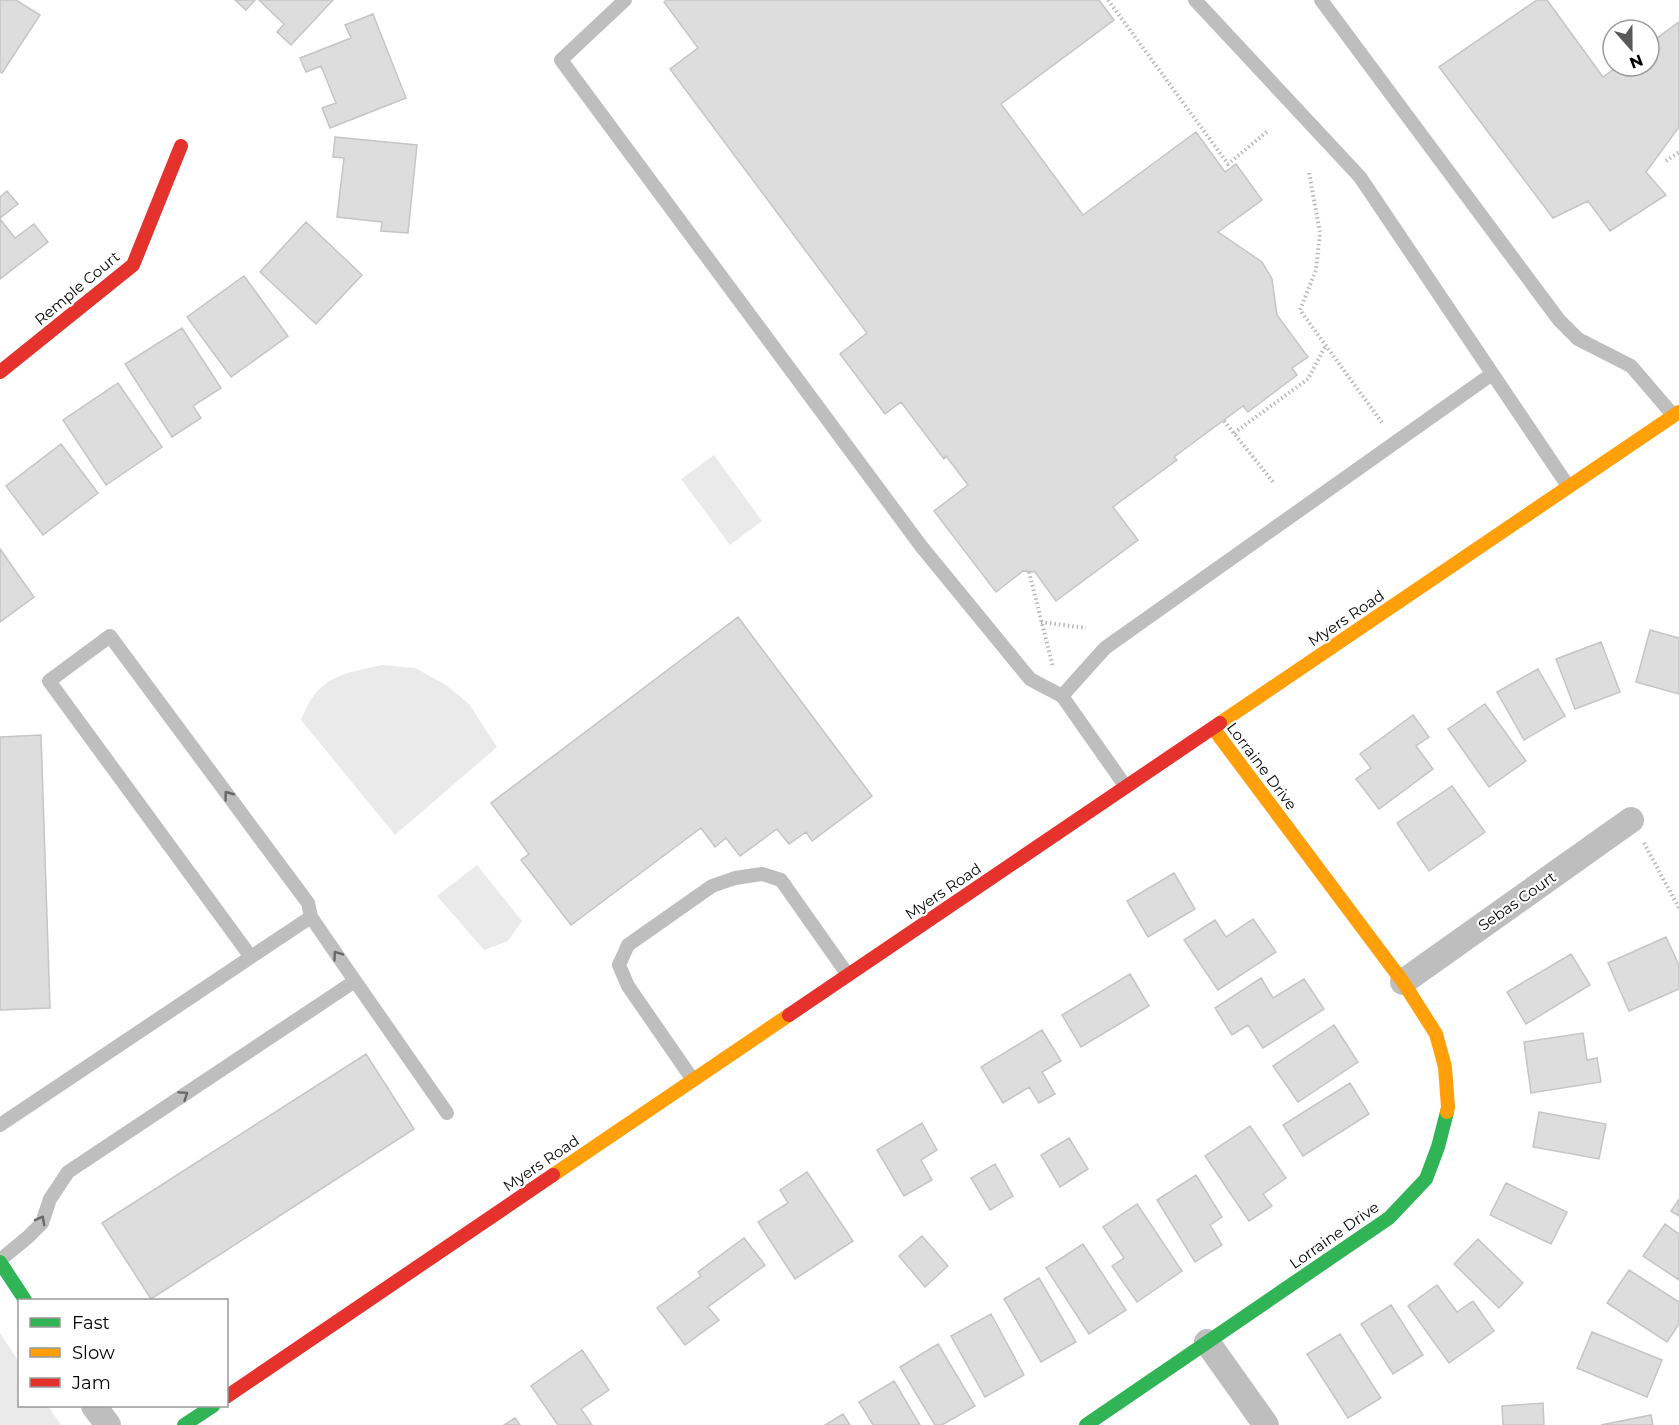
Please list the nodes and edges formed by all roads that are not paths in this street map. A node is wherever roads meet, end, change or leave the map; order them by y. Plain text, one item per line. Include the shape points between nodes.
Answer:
1 (625, 0) edge
2 (1195, 0) edge
3 (1321, 0) edge
4 (181, 146) dead end
5 (0, 372) edge
6 (1492, 374) junction
7 (1676, 414) edge
8 (1568, 486) junction
9 (1062, 696) junction
10 (1213, 728) junction
11 (1126, 787) junction
12 (1631, 820) road end
13 (310, 917) junction
14 (250, 957) junction
15 (848, 975) junction
16 (355, 981) junction
17 (1403, 982) junction
18 (693, 1080) junction
19 (447, 1113) dead end
20 (0, 1125) edge
21 (0, 1261) edge
22 (24, 1299) edge
23 (1207, 1342) junction
24 (228, 1395) edge
25 (95, 1407) edge
26 (211, 1407) edge
27 (108, 1425) edge
28 (184, 1425) edge
29 (1086, 1425) edge
30 (1266, 1425) edge

1 - 9 lane via 561,60 921,546 1030,679
2 - 6 lane via 1360,177
3 - 7 lane via 1559,320 1578,339 1631,366
4 - 5 main road, Remple Court via 133,266
6 - 8 lane
6 - 9 lane via 1106,648
7 - 8 main road, Myers Road
8 - 10 main road, Myers Road
9 - 11 lane
10 - 11 main road, Myers Road
10 - 17 main road, Lorraine Drive
11 - 15 main road, Myers Road
12 - 17 street, Sebas Court
13 - 14 lane
13 -> 14 lane via 308,903 110,636 49,681
16 -> 13 lane
14 - 20 lane
15 - 18 main road, Myers Road
15 - 18 lane via 781,880 762,874 712,886 628,945 620,965 628,986
16 - 19 lane
21 -> 16 lane via 42,1222 50,1199 68,1172
17 - 23 main road, Lorraine Drive via 1436,1034 1445,1067 1448,1107 1426,1179 1389,1218
18 - 24 main road, Myers Road
21 - 22 main road
23 - 29 main road, Lorraine Drive
23 - 30 street
25 - 27 street
26 - 28 main road

